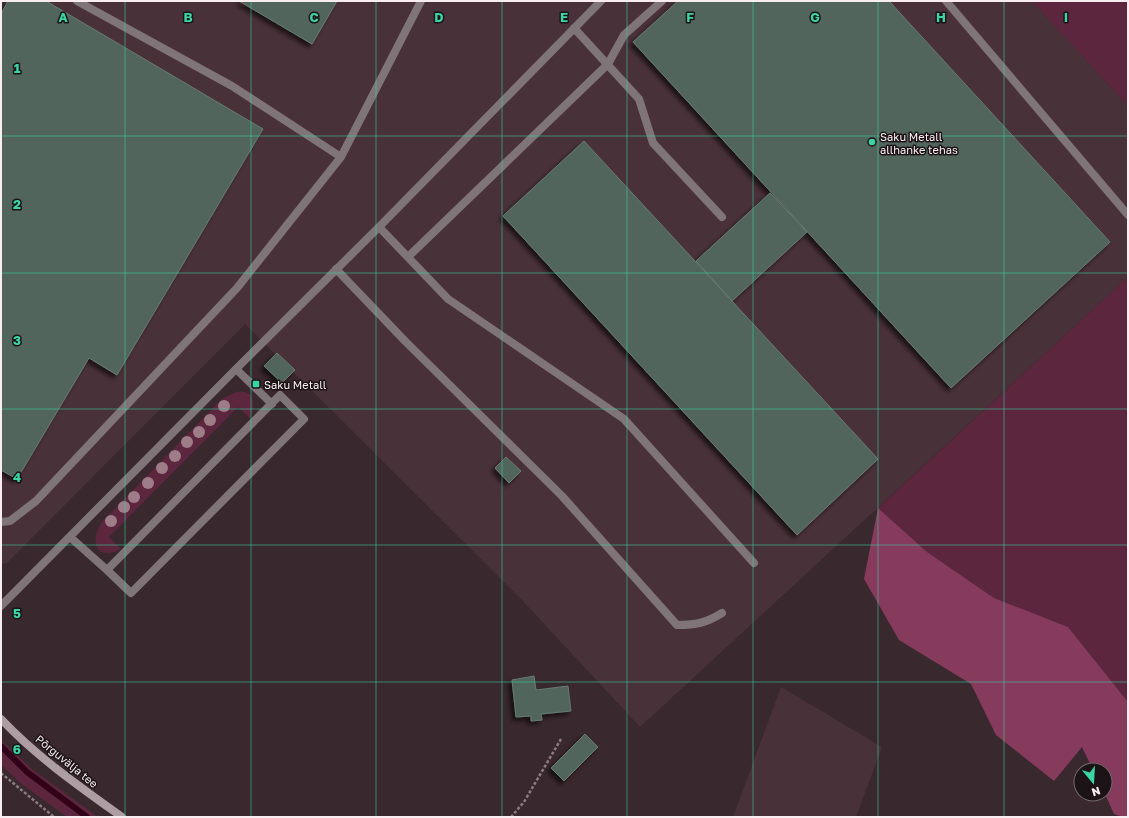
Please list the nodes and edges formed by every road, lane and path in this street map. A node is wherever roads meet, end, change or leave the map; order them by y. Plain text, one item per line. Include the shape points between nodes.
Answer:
1 (77, 1) edge
2 (421, 1) edge
3 (601, 1) edge
4 (662, 1) edge
5 (946, 1) edge
6 (574, 28) junction
7 (608, 64) junction
8 (341, 157) junction
9 (1128, 215) edge
10 (722, 217) dead end
11 (379, 227) junction
12 (408, 257) junction
13 (336, 269) junction
14 (236, 369) junction
15 (272, 404) junction
16 (1, 522) edge
17 (70, 537) junction
18 (754, 563) dead end
19 (107, 570) junction
20 (1, 606) edge
21 (722, 613) dead end
22 (1, 719) edge
23 (561, 738) dead end
24 (1, 773) edge
25 (54, 817) edge
26 (122, 817) edge
27 (511, 817) edge

1 - 8 lane via 232,86
2 - 8 lane
3 - 6 lane
4 - 7 lane via 624,35
5 - 9 lane
6 - 7 lane
6 - 11 lane
7 - 10 lane via 639,99 653,143
7 - 12 lane
8 - 16 lane via 237,288 36,501 10,521
11 - 12 lane
11 - 13 lane
12 - 18 lane via 448,299 624,419
13 - 14 lane
13 - 21 lane via 405,342 562,496 677,625 694,625 710,621
14 - 15 lane
14 - 17 lane
15 - 19 lane
15 - 19 lane via 280,395 304,419 131,593
17 - 19 lane
17 - 20 lane
22 - 26 street, Põrguvälja tee via 64,776
23 - 27 path via 524,802
24 - 25 path

